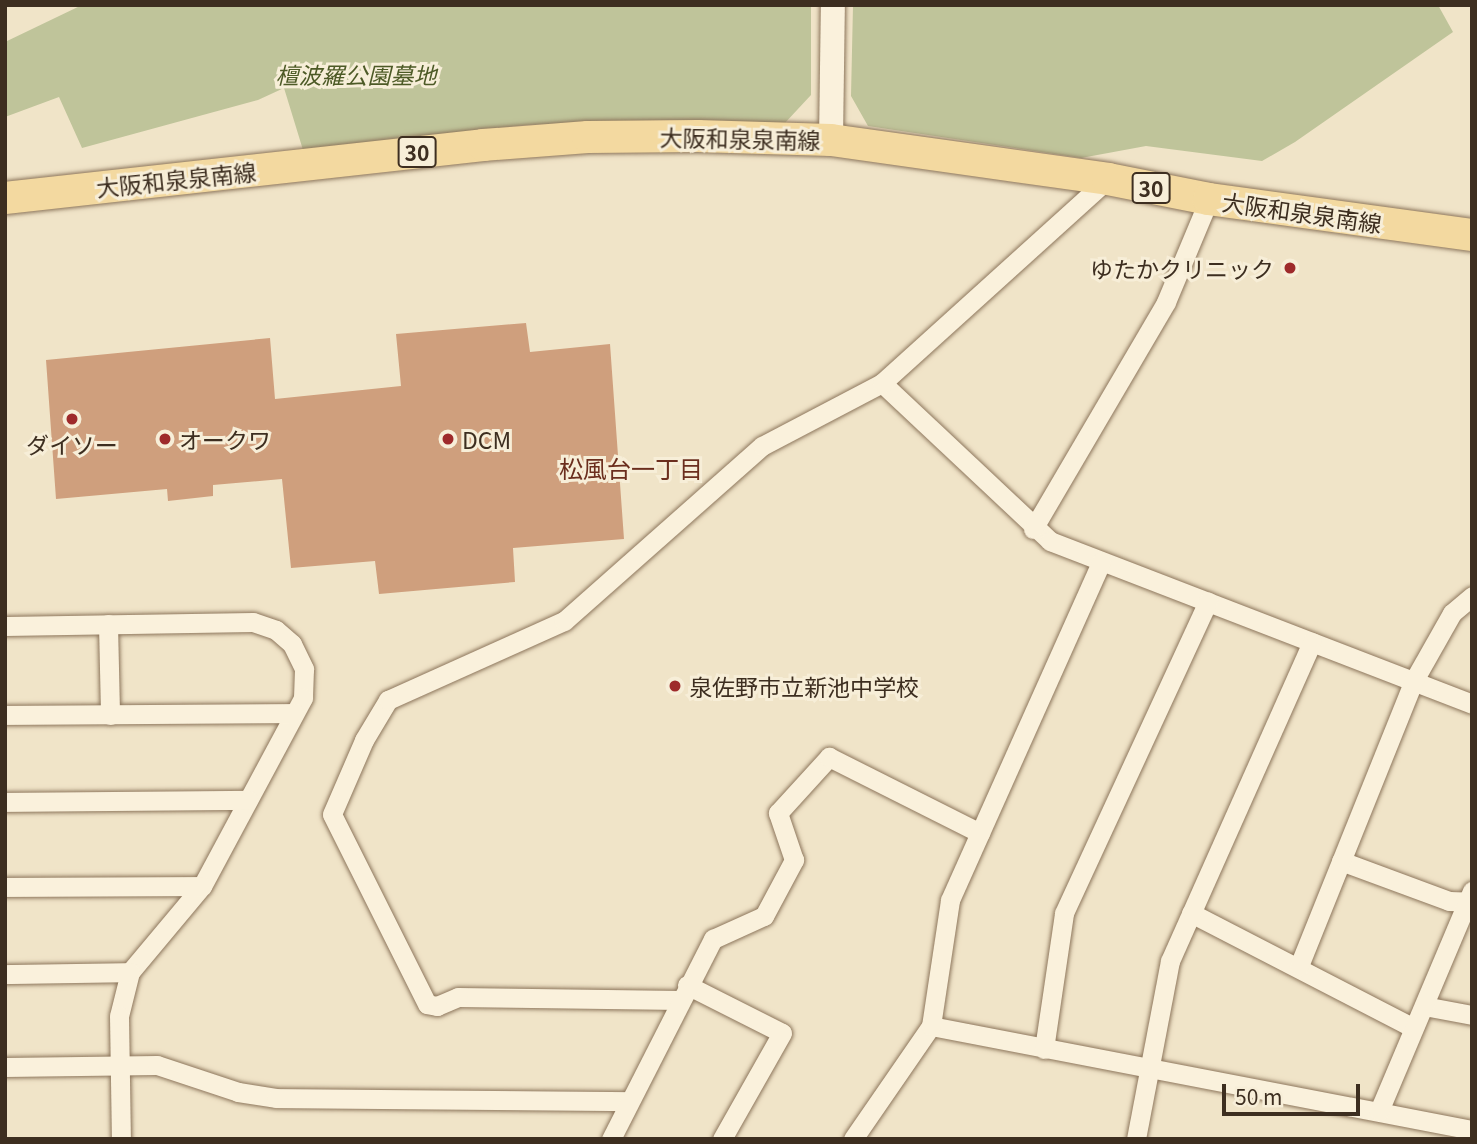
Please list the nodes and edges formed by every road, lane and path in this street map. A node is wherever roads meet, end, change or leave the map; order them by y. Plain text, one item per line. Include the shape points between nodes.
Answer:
1 (834, 5) edge
2 (831, 140) junction
3 (1108, 179) junction
4 (5, 198) edge
5 (1209, 200) junction
6 (1472, 235) edge
7 (882, 383) junction
8 (1033, 529) junction
9 (1101, 562) junction
10 (1472, 596) edge
11 (1208, 602) junction
12 (108, 624) junction
13 (5, 626) edge
14 (1312, 642) junction
15 (1413, 682) junction
16 (1472, 704) edge
17 (294, 713) junction
18 (5, 715) edge
19 (110, 715) junction
20 (248, 800) junction
21 (5, 802) edge
22 (980, 833) junction
23 (1341, 861) junction
24 (202, 886) junction
25 (5, 887) edge
26 (1470, 898) edge
27 (1191, 913) junction
28 (1299, 966) junction
29 (130, 972) junction
30 (5, 974) edge
31 (683, 993) junction
32 (1424, 1006) junction
33 (1472, 1015) edge
34 (931, 1026) junction
35 (1412, 1027) junction
36 (1044, 1049) junction
37 (120, 1064) junction
38 (5, 1067) edge
39 (1147, 1070) junction
40 (628, 1101) junction
41 (1379, 1111) junction
42 (1472, 1130) edge
43 (121, 1139) edge
44 (611, 1139) edge
45 (722, 1139) edge
46 (853, 1139) edge
47 (1136, 1139) edge

1 - 2 street
2 - 3 main road, 大阪和泉泉南線 / 30
2 - 4 main road, 大阪和泉泉南線 / 30 via 588,137
3 - 5 main road, 大阪和泉泉南線 / 30
3 - 7 street
5 - 6 main road, 大阪和泉泉南線 / 30
5 - 8 street via 1166,302
7 - 8 street
7 - 31 street via 762,446 564,621 388,700 364,740 332,814 426,1004 437,1006 458,997
8 - 9 street
9 - 11 street
9 - 22 street
10 - 15 street via 1452,613
11 - 14 street
11 - 36 street via 1064,914
12 - 13 street
12 - 17 street via 227,620 276,630 292,644 304,669 303,698
12 - 19 street
14 - 15 street
14 - 27 street
15 - 16 street
15 - 23 street
17 - 19 street
17 - 20 street
18 - 19 street
20 - 21 street
20 - 24 street
22 - 31 street via 829,757 778,813 794,860 764,916 713,939
22 - 34 street via 950,900
23 - 26 street via 1449,901
23 - 28 street
24 - 25 street
24 - 29 street
26 - 32 street
27 - 28 street
27 - 39 street via 1170,961
28 - 35 street
29 - 30 street
29 - 37 street via 119,1016
31 - 40 street
31 - 45 street via 782,1033
32 - 33 street
32 - 35 street
34 - 36 street
34 - 46 street
35 - 41 street
36 - 39 street
37 - 38 street
37 - 40 street via 157,1065 238,1092 276,1098
37 - 43 street
39 - 41 street
39 - 47 street
40 - 44 street
41 - 42 street

